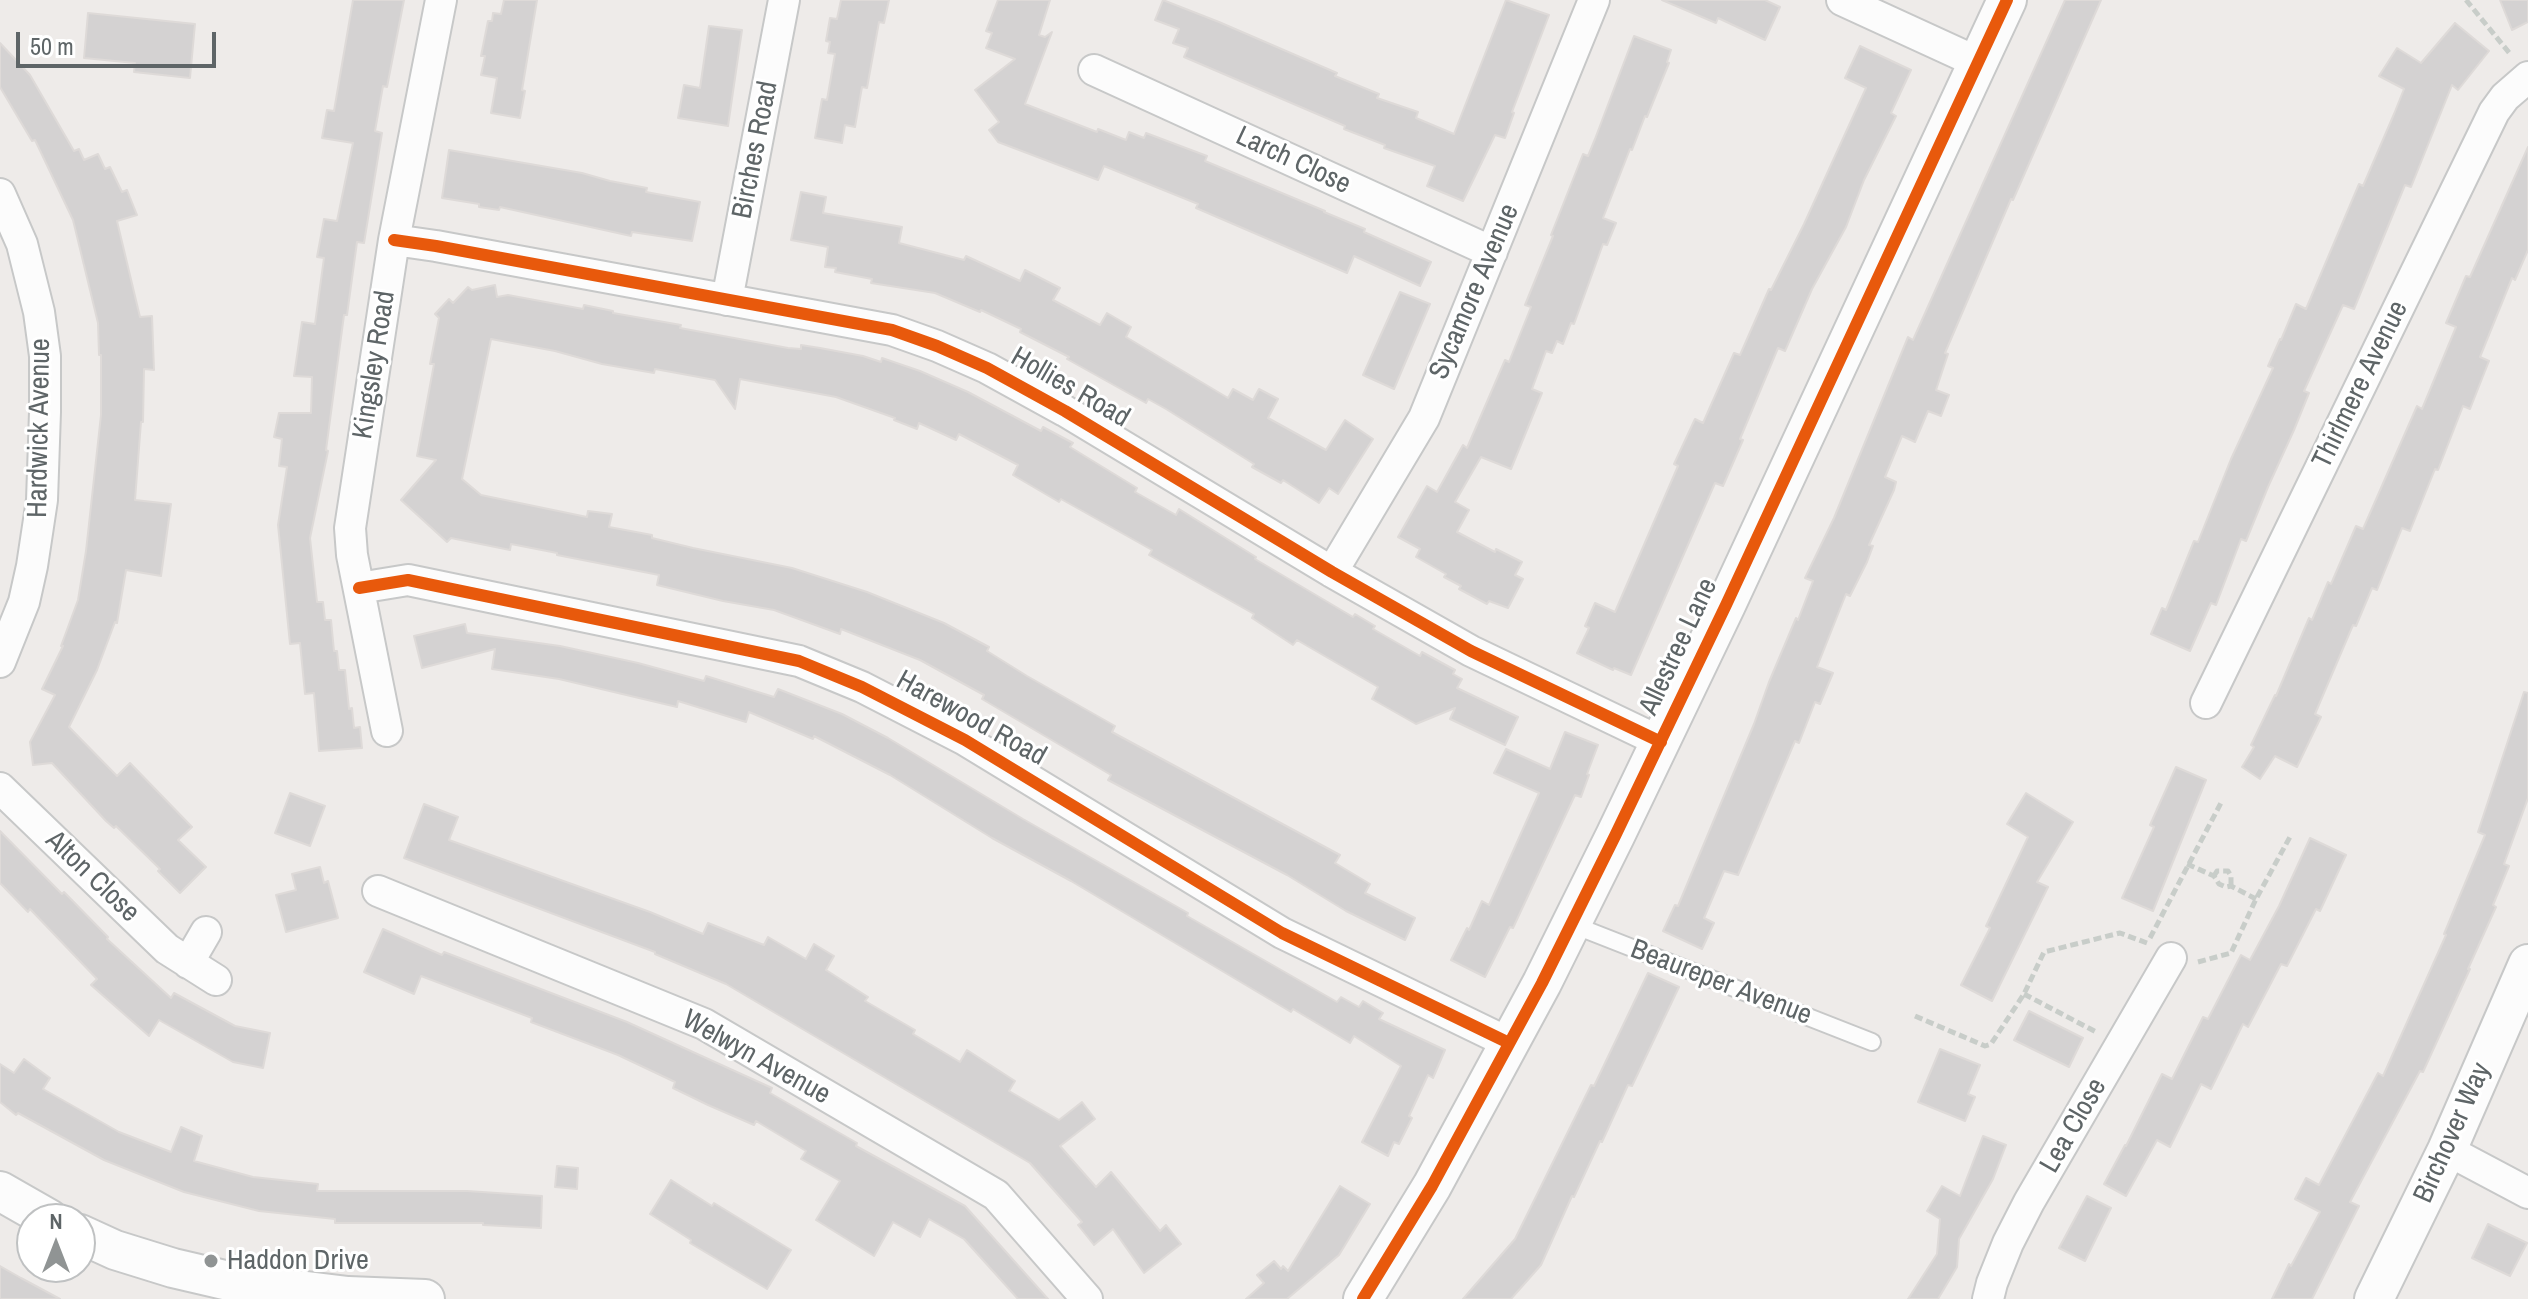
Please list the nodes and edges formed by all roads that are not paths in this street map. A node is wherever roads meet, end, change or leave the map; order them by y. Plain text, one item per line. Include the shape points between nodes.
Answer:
1 (441, 0) edge
2 (784, 0) edge
3 (1594, 0) edge
4 (1842, 0) edge
5 (2007, 0) edge
6 (1977, 62) junction
7 (2520, 67) edge
8 (1094, 70) dead end
9 (0, 194) edge
10 (394, 240) junction
11 (1492, 252) junction
12 (727, 300) junction
13 (1332, 572) junction
14 (359, 588) junction
15 (0, 662) edge
16 (2206, 703) dead end
17 (387, 731) dead end
18 (1661, 742) junction
19 (0, 788) edge
20 (378, 891) dead end
21 (1571, 924) junction
22 (206, 932) dead end
23 (2159, 950) road end
24 (188, 963) junction
25 (2528, 964) edge
26 (216, 980) dead end
27 (1872, 1042) dead end
28 (1509, 1043) junction
29 (2447, 1150) junction
30 (0, 1191) edge
31 (2528, 1193) edge
32 (21, 1203) edge
33 (96, 1241) edge
34 (348, 1298) edge
35 (425, 1299) edge
36 (1087, 1299) edge
37 (1363, 1299) edge
38 (1988, 1299) edge
39 (2374, 1299) edge

1 - 10 street, Kingsley Road
2 - 12 street, Birches Road
3 - 11 street, Sycamore Avenue
4 - 6 street
5 - 6 street, Allestree Lane
6 - 18 street, Allestree Lane
7 - 16 street, Thirlmere Avenue
8 - 11 street, Larch Close
9 - 15 street, Hardwick Avenue via 22,244 45,356 42,500 24,602
10 - 12 street, Hollies Road
10 - 14 street, Kingsley Road via 350,528
11 - 13 street, Sycamore Avenue via 1424,418
12 - 13 street, Hollies Road via 892,330 987,368
13 - 18 street, Hollies Road via 1471,651
14 - 17 street, Kingsley Road
14 - 28 street, Harewood Road via 408,580 799,661 965,740 1282,933
18 - 21 street, Allestree Lane
19 - 24 street, Alton Close via 167,949
20 - 36 street, Welwyn Avenue via 704,1024 996,1195
21 - 27 lane, Beaureper Avenue
21 - 28 street, Allestree Lane
22 - 24 street
23 - 38 street, Lea Close via 2121,1045 2029,1202
24 - 26 street, Alton Close
25 - 29 street, Birchover Way
28 - 37 street, Allestree Lane
29 - 31 street
29 - 39 street, Birchover Way
30 - 32 street
33 - 34 street via 203,1275
34 - 35 street

